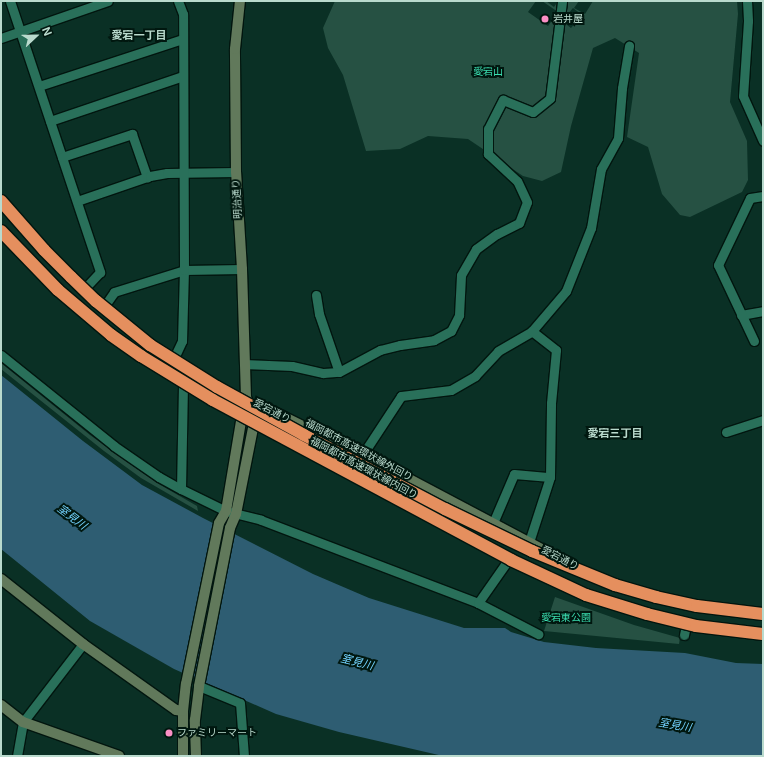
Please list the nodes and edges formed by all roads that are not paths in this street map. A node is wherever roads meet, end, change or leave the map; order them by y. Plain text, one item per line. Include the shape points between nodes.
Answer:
1 (10, 1) edge
2 (108, 1) edge
3 (178, 1) edge
4 (240, 1) edge
5 (562, 1) edge
6 (747, 1) edge
7 (20, 31) junction
8 (1, 38) edge
9 (183, 39) junction
10 (630, 46) dead end
11 (183, 76) junction
12 (39, 86) junction
13 (50, 121) junction
14 (760, 126) edge
15 (763, 141) edge
16 (62, 157) junction
17 (236, 172) junction
18 (183, 173) junction
19 (147, 177) junction
20 (763, 196) edge
21 (77, 201) junction
22 (1, 202) edge
23 (1, 230) edge
24 (242, 269) junction
25 (184, 270) junction
26 (83, 290) junction
27 (316, 294) dead end
28 (103, 308) junction
29 (763, 311) edge
30 (741, 315) junction
31 (532, 331) junction
32 (754, 341) dead end
33 (1, 356) edge
34 (174, 358) junction
35 (244, 364) junction
36 (339, 372) junction
37 (183, 382) junction
38 (246, 398) junction
39 (242, 414) junction
40 (763, 420) edge
41 (254, 423) junction
42 (726, 432) dead end
43 (361, 456) junction
44 (550, 477) junction
45 (181, 489) junction
46 (226, 511) junction
47 (236, 514) junction
48 (493, 523) junction
49 (529, 542) junction
50 (506, 563) junction
51 (1, 579) edge
52 (478, 603) junction
53 (763, 614) edge
54 (686, 625) junction
55 (538, 634) dead end
56 (763, 634) edge
57 (684, 635) dead end
58 (83, 644) junction
59 (199, 686) junction
60 (1, 705) edge
61 (183, 711) junction
62 (23, 722) junction
63 (17, 756) edge
64 (118, 756) edge
65 (183, 756) edge
66 (196, 756) edge
67 (244, 756) edge

1 - 7 street
2 - 7 street
3 - 9 street via 183,14
4 - 17 street, 明治通り via 235,49
5 - 36 street via 550,98 533,112 503,100 488,129 488,154 517,181 527,202 519,223 476,249 461,275 459,315 452,331 434,340 380,350
6 - 14 street via 743,96
7 - 8 street
7 - 12 street
9 - 11 street
9 - 12 street
10 - 31 street via 622,88 618,138 601,169 590,228 566,291
11 - 13 street
11 - 18 street
12 - 13 street
13 - 16 street
14 - 15 street
16 - 19 street via 132,134
16 - 21 street
17 - 18 street
17 - 24 street, 明治通り
18 - 19 street
18 - 25 street
19 - 21 street
20 - 30 street via 750,198 718,265
21 - 26 street via 100,272
22 - 26 street, 愛宕通り via 46,254
22 - 53 highway, 福岡都市高速環状線外回り, bridge via 71,277 139,336 210,383 304,435 452,512 615,585 690,604
23 - 37 street, 愛宕通り via 66,299 96,325 138,357
23 - 56 highway, 福岡都市高速環状線内回り, bridge via 58,290 111,335 141,356 226,407 511,560 574,590 647,614 696,626
24 - 25 street
24 - 35 street, 明治通り
25 - 28 street via 114,292
25 - 34 street via 182,341
26 - 28 street, 愛宕通り
27 - 36 street via 319,314
28 - 34 street, 愛宕通り
29 - 30 street
30 - 32 street
31 - 43 street via 498,351 475,376 451,390 401,396
31 - 44 street via 556,350 551,403
33 - 45 street via 114,446 158,477
34 - 38 street, 愛宕通り
35 - 36 street via 292,366 323,373
35 - 38 street, 明治通り
37 - 39 street, 愛宕通り
37 - 45 street
38 - 39 street, 明治通り
38 - 41 street, 明治通り
38 - 43 street, 愛宕通り
39 - 41 street, 愛宕通り
39 - 46 street, 明治通り
40 - 42 street
41 - 47 street, 明治通り
41 - 50 street, 愛宕通り
43 - 48 street, 愛宕通り
44 - 48 street via 514,474
44 - 49 street
45 - 46 street
46 - 47 street
46 - 61 street, 明治通り via 219,523 187,678
47 - 52 street via 261,520
47 - 59 street, 明治通り via 230,528
48 - 49 street, 愛宕通り
49 - 53 street, 愛宕通り via 564,562 646,594 695,606
50 - 52 street
50 - 54 street, 愛宕通り via 596,601
51 - 58 street
52 - 55 street
54 - 56 street, 愛宕通り
54 - 57 street
58 - 61 street via 176,710
58 - 62 street
59 - 66 street
59 - 67 street via 240,703
60 - 62 street
61 - 65 street
62 - 63 street
62 - 64 street

